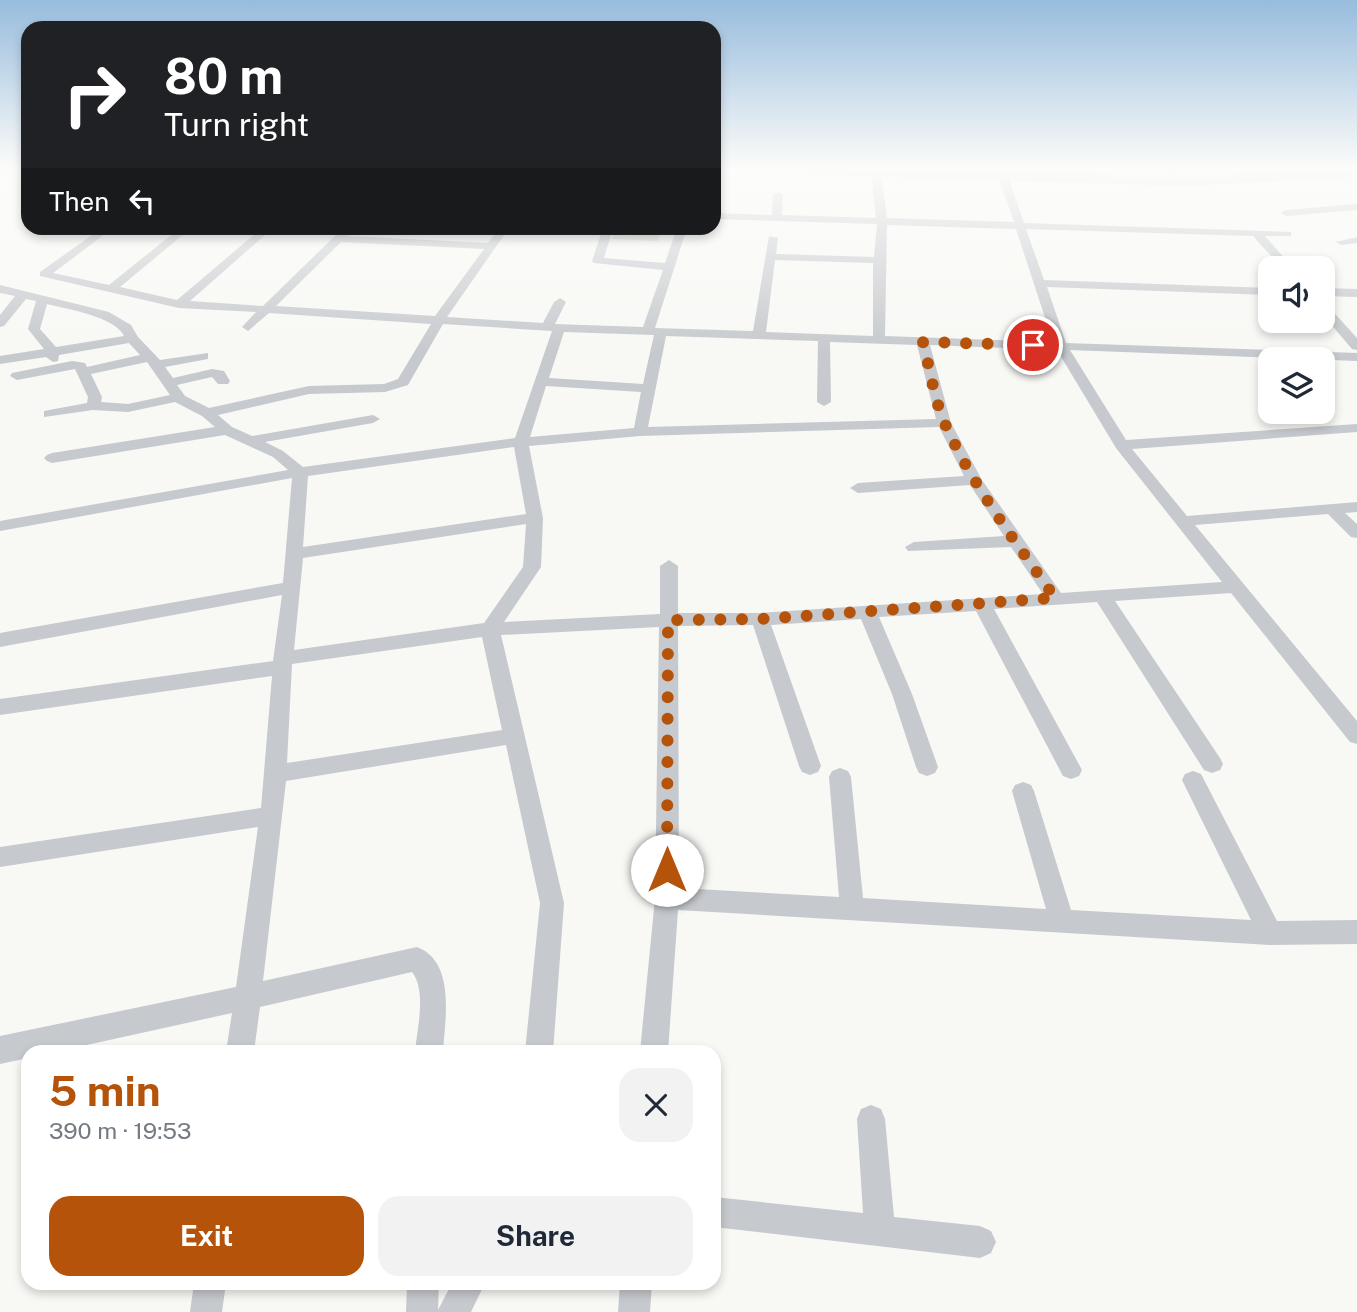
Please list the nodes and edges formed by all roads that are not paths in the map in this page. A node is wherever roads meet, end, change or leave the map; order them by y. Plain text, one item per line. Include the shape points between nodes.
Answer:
1 (881, 229) edge
2 (1022, 229) edge
3 (1116, 229) edge
4 (1257, 234) junction
5 (1287, 234) dead end
6 (98, 235) edge
7 (177, 235) edge
8 (260, 235) edge
9 (342, 235) edge
10 (498, 235) edge
11 (606, 235) edge
12 (679, 235) edge
13 (773, 238) dead end
14 (338, 239) junction
15 (1357, 240) edge
16 (1341, 242) dead end
17 (491, 246) junction
18 (1277, 256) edge
19 (771, 257) junction
20 (879, 260) junction
21 (668, 267) junction
22 (1039, 283) junction
23 (0, 289) edge
24 (111, 289) junction
25 (1258, 290) edge
26 (1335, 292) edge
27 (1357, 293) edge
28 (22, 296) junction
29 (41, 301) junction
30 (560, 302) dead end
31 (179, 304) junction
32 (1335, 306) edge
33 (1357, 306) edge
34 (266, 309) junction
35 (439, 320) junction
36 (1335, 320) edge
37 (0, 323) edge
38 (248, 327) dead end
39 (553, 328) junction
40 (654, 331) junction
41 (758, 334) junction
42 (824, 338) junction
43 (132, 339) junction
44 (879, 340) junction
45 (923, 342) junction
46 (1061, 346) junction
47 (1357, 346) edge
48 (51, 350) junction
49 (203, 356) dead end
50 (1357, 357) edge
51 (0, 360) edge
52 (153, 361) junction
53 (51, 369) junction
54 (83, 372) junction
55 (17, 376) dead end
56 (223, 381) dead end
57 (541, 382) junction
58 (169, 383) junction
59 (649, 388) junction
60 (178, 397) junction
61 (824, 402) dead end
62 (93, 406) junction
63 (207, 413) junction
64 (48, 414) dead end
65 (373, 419) dead end
66 (944, 423) junction
67 (1357, 428) edge
68 (227, 430) junction
69 (640, 432) junction
70 (253, 440) junction
71 (521, 442) junction
72 (1121, 445) junction
73 (52, 458) dead end
74 (300, 472) junction
75 (974, 480) junction
76 (858, 488) dead end
77 (1357, 507) edge
78 (1332, 509) junction
79 (535, 518) junction
80 (1183, 521) junction
81 (0, 526) edge
82 (1357, 533) edge
83 (1016, 541) junction
84 (914, 547) dead end
85 (295, 554) junction
86 (669, 566) dead end
87 (292, 587) junction
88 (1238, 587) junction
89 (1103, 597) junction
90 (1055, 598) junction
91 (982, 604) junction
92 (867, 612) junction
93 (760, 619) junction
94 (668, 620) junction
95 (490, 629) junction
96 (0, 640) edge
97 (283, 663) junction
98 (0, 707) edge
99 (514, 736) junction
100 (1357, 736) edge
101 (1212, 764) dead end
102 (810, 766) dead end
103 (928, 768) dead end
104 (1071, 770) dead end
105 (276, 775) junction
106 (840, 777) dead end
107 (1193, 780) dead end
108 (1023, 791) dead end
109 (270, 816) junction
110 (0, 857) edge
111 (667, 898) junction
112 (852, 908) junction
113 (1062, 920) junction
114 (1357, 932) edge
115 (1270, 933) junction
116 (248, 997) junction
117 (23, 1045) edge
118 (241, 1045) edge
119 (429, 1045) edge
120 (540, 1045) edge
121 (655, 1045) edge
122 (21, 1046) edge
123 (0, 1050) edge
124 (871, 1119) dead end
125 (721, 1213) edge
126 (880, 1230) junction
127 (980, 1242) dead end
128 (209, 1290) edge
129 (423, 1290) edge
130 (465, 1290) edge
131 (636, 1290) edge
132 (206, 1312) edge
133 (422, 1312) edge
134 (454, 1312) edge
135 (634, 1312) edge

1 - 20 street
2 - 22 street
3 - 4 street
4 - 5 street
4 - 18 street
6 - 24 street via 44,274
7 - 24 street
8 - 31 street
9 - 14 street
10 - 17 street
11 - 21 street via 598,261
12 - 21 street
13 - 19 street
14 - 17 street
14 - 34 street
15 - 16 street
17 - 35 street
19 - 20 street
19 - 41 street
20 - 44 street
21 - 40 street
22 - 25 street
22 - 46 street
23 - 28 street
24 - 31 street
26 - 27 street
28 - 29 street
28 - 37 street
29 - 43 street via 105,315 127,328
29 - 48 street via 34,329
30 - 39 street
31 - 34 street
32 - 33 street
34 - 35 street
34 - 38 street
35 - 39 street
35 - 63 street via 403,382 394,386 309,390
36 - 47 street
39 - 40 street
39 - 57 street
40 - 41 street
40 - 59 street
41 - 42 street
42 - 44 street
42 - 61 street
43 - 48 street
43 - 52 street
44 - 45 street
45 - 46 street
45 - 66 street
46 - 50 street
46 - 72 street
48 - 51 street
48 - 53 street
49 - 52 street
52 - 54 street
52 - 58 street
53 - 54 street via 78,365
53 - 55 street
54 - 62 street via 95,397
56 - 58 street via 212,373
57 - 59 street
57 - 71 street
58 - 60 street
59 - 69 street
60 - 62 street via 128,408
60 - 63 street
62 - 64 street
63 - 68 street
65 - 70 street
66 - 69 street
66 - 75 street
67 - 72 street
68 - 70 street
68 - 73 street
69 - 71 street
70 - 74 street
71 - 74 street
71 - 79 street
72 - 80 street
74 - 81 street
74 - 85 street
75 - 76 street
75 - 83 street
77 - 78 street
78 - 80 street
78 - 82 street
79 - 85 street
79 - 95 street via 532,567
80 - 88 street
83 - 84 street
83 - 90 street
85 - 87 street
86 - 94 street
87 - 96 street
87 - 97 street
88 - 89 street
88 - 100 street
89 - 90 street
89 - 101 street
90 - 91 street
91 - 92 street
91 - 104 street
92 - 93 street
92 - 103 street
93 - 94 street
93 - 102 street
94 - 95 street
94 - 111 street
95 - 97 street
95 - 99 street
97 - 98 street
97 - 105 street
99 - 105 street
99 - 120 street via 552,903
105 - 109 street
106 - 112 street
107 - 115 street
108 - 113 street
109 - 110 street
109 - 116 street
111 - 112 street
111 - 121 street
112 - 113 street
113 - 115 street
114 - 115 street
116 - 117 street
116 - 118 street
116 - 119 street via 416,959 429,972 431,984
122 - 123 street
124 - 126 street
125 - 126 street
126 - 127 street
128 - 132 street
129 - 133 street
130 - 134 street
131 - 135 street

